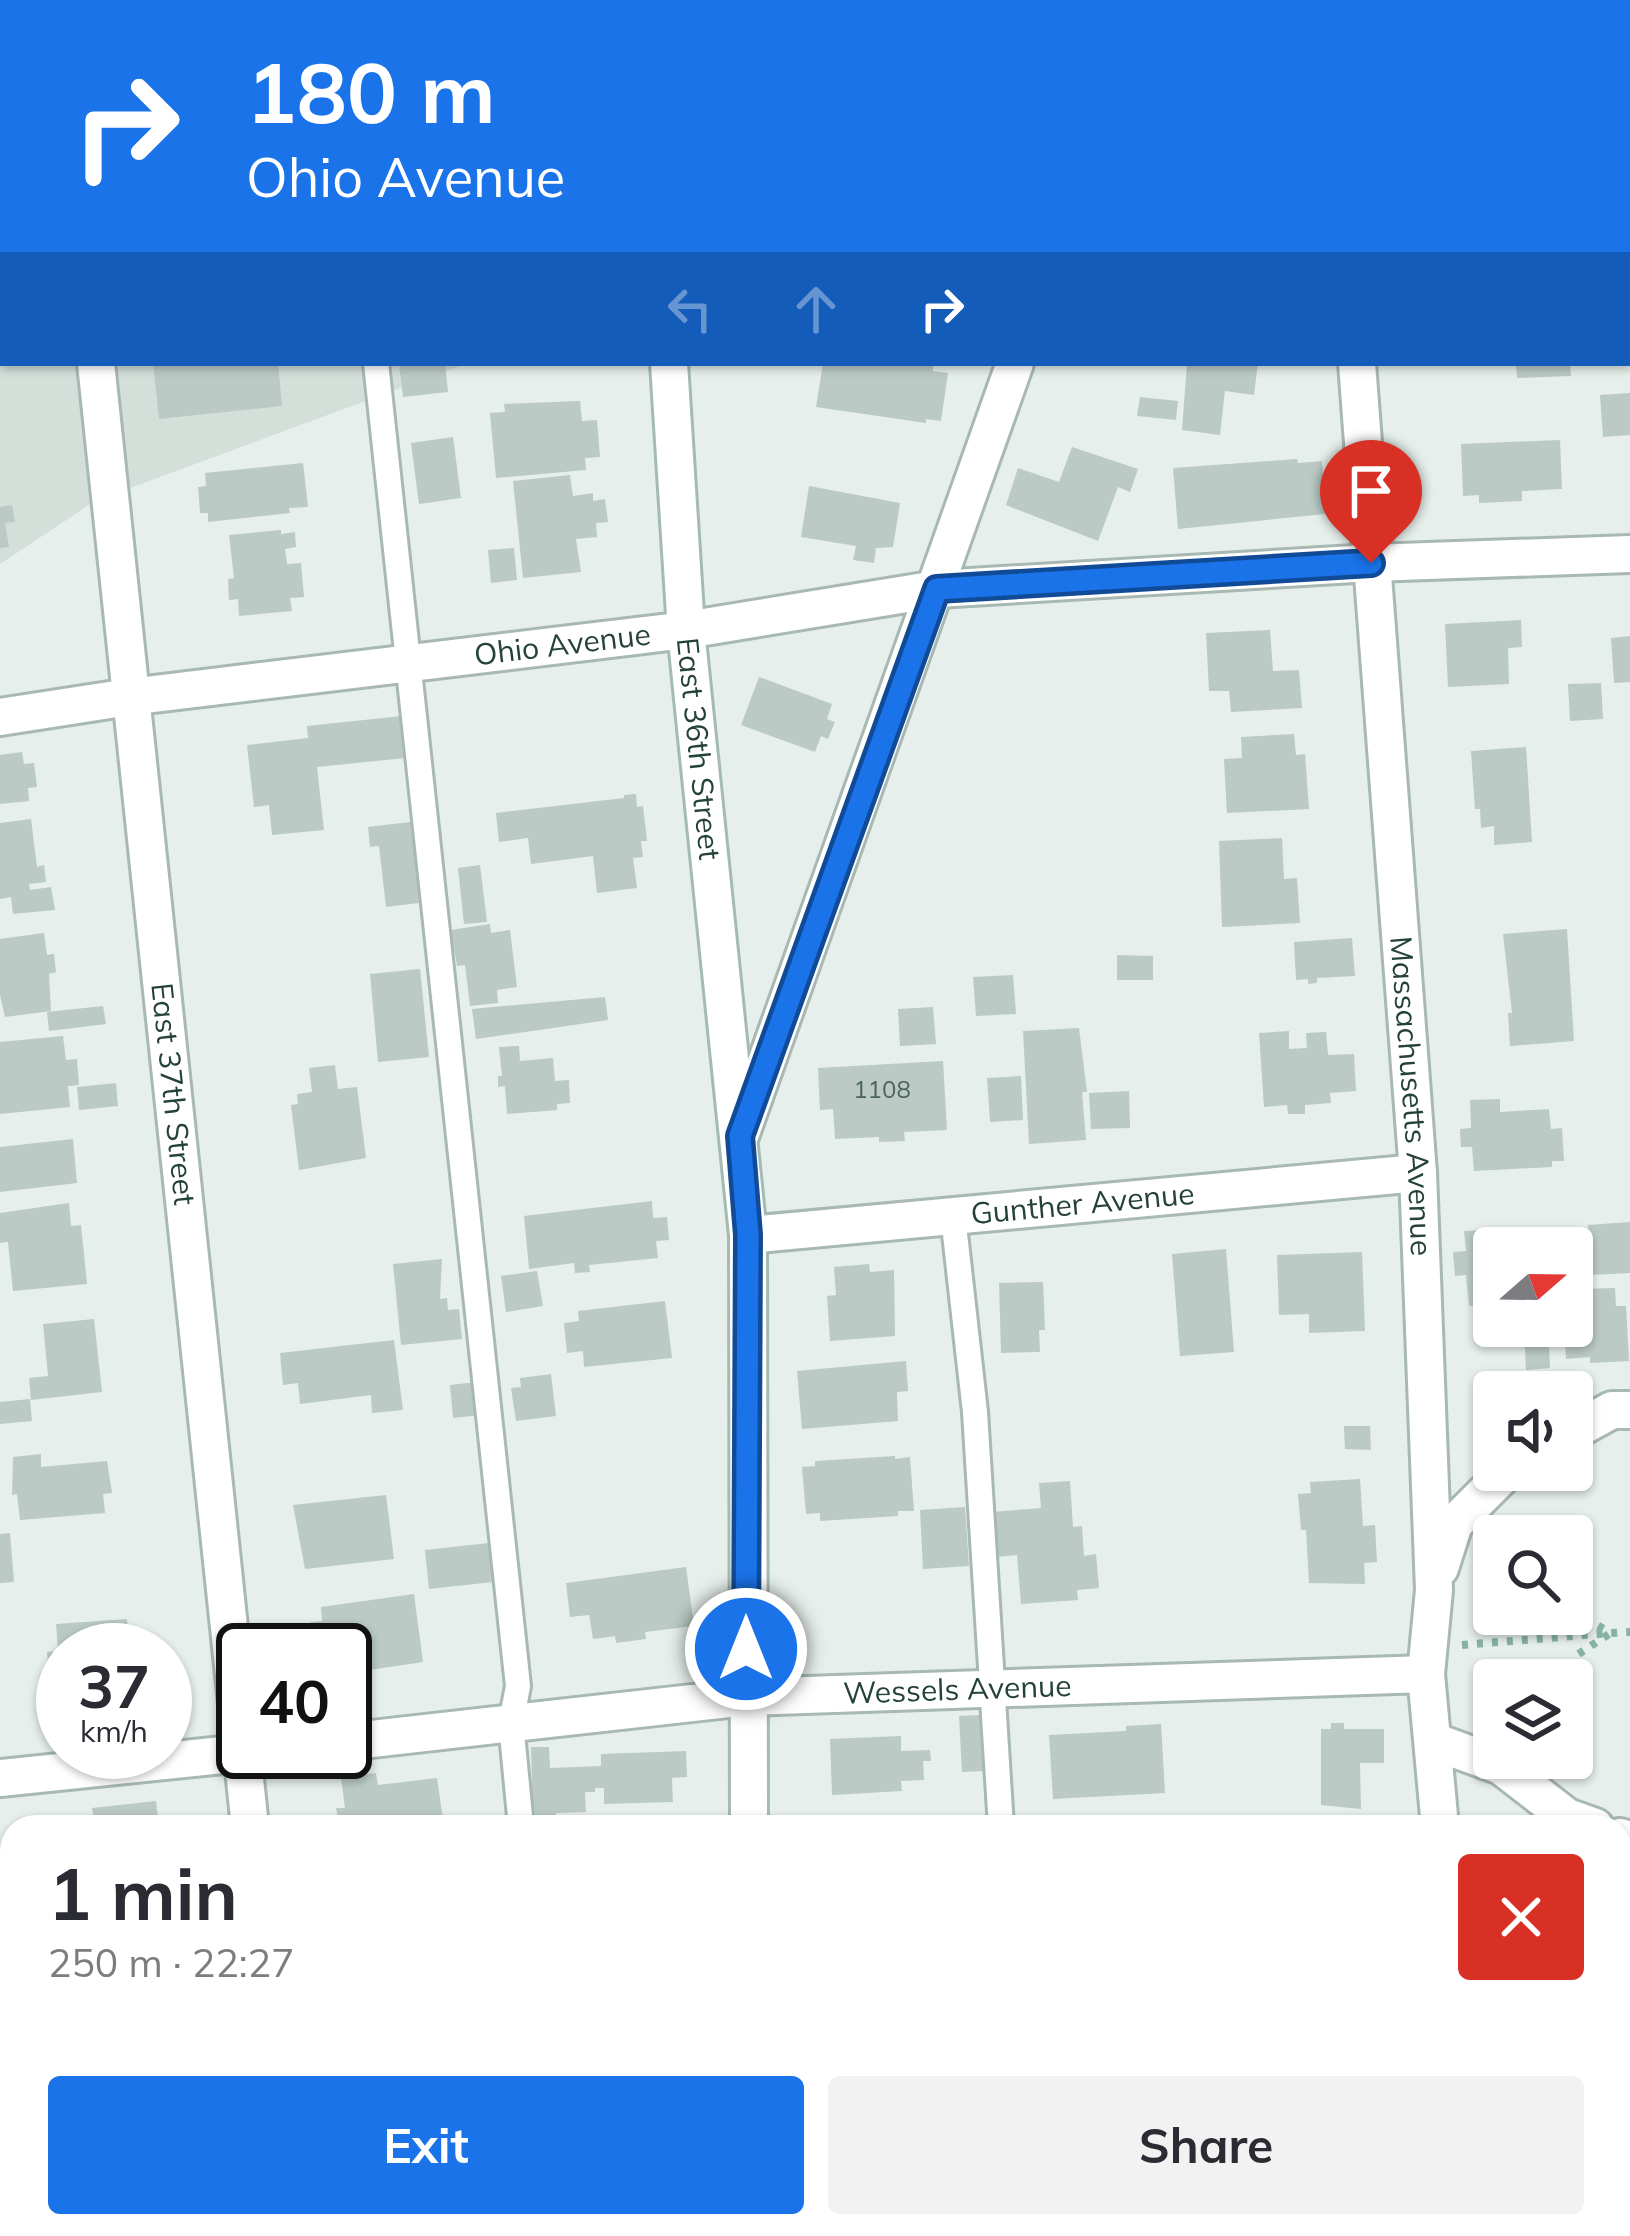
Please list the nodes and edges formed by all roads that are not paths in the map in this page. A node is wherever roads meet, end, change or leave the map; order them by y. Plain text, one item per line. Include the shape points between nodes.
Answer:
1 (96, 366) edge
2 (376, 366) edge
3 (669, 366) edge
4 (1014, 366) edge
5 (1357, 366) edge
6 (1630, 554) edge
7 (1371, 563) junction
8 (937, 589) junction
9 (686, 630) junction
10 (407, 663) junction
11 (129, 697) junction
12 (0, 716) edge
13 (740, 1136) junction
14 (1418, 1173) junction
15 (953, 1216) junction
16 (748, 1235) junction
17 (1630, 1410) edge
18 (1593, 1420) edge
19 (1487, 1491) edge
20 (1434, 1590) junction
21 (228, 1623) edge
22 (1428, 1661) junction
23 (990, 1688) junction
24 (746, 1696) junction
25 (511, 1723) junction
26 (372, 1739) edge
27 (1433, 1741) junction
28 (216, 1756) edge
29 (0, 1778) edge
30 (245, 1779) edge
31 (249, 1815) edge
32 (519, 1815) edge
33 (748, 1815) edge
34 (1000, 1815) edge
35 (1439, 1815) edge
36 (1567, 1815) edge

1 - 11 street, East 37th Street
2 - 10 lane
3 - 9 street, East 36th Street
4 - 8 street
5 - 7 street, Massachusetts Avenue
6 - 7 street, Ohio Avenue
7 - 8 street, Ohio Avenue
7 - 14 street, Massachusetts Avenue
8 - 9 street, Ohio Avenue
8 - 13 street
9 - 10 street, Ohio Avenue
9 - 13 street, East 36th Street
10 - 11 street, Ohio Avenue
10 - 25 lane via 518,1686
11 - 12 street, Ohio Avenue
11 - 21 street, East 37th Street
13 - 16 street, East 36th Street
14 - 15 street, Gunther Avenue
14 - 20 street, Massachusetts Avenue
15 - 16 street, Gunther Avenue
15 - 23 lane via 975,1412
16 - 24 street, East 36th Street
17 - 18 street
19 - 20 street via 1454,1524
20 - 22 street, Massachusetts Avenue
22 - 23 street, Wessels Avenue
22 - 27 street, Massachusetts Avenue
23 - 24 street, Wessels Avenue
23 - 34 lane
24 - 25 street, Wessels Avenue
24 - 33 street, East 36th Street
25 - 26 street, Wessels Avenue
25 - 32 lane
27 - 35 street, Massachusetts Avenue
27 - 36 street via 1501,1766
28 - 29 street
30 - 31 street, East 37th Street

